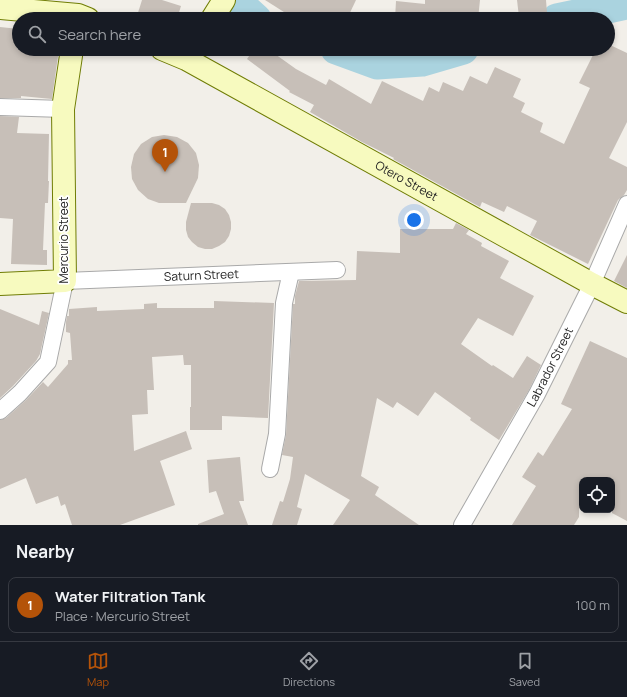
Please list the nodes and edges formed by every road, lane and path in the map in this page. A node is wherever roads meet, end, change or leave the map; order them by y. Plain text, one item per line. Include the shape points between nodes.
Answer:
1 (224, 0) edge
2 (0, 8) edge
3 (32, 12) edge
4 (216, 12) edge
5 (71, 56) edge
6 (193, 56) edge
7 (0, 107) edge
8 (63, 109) junction
9 (627, 204) edge
10 (337, 270) dead end
11 (291, 272) junction
12 (65, 281) junction
13 (0, 284) edge
14 (592, 284) junction
15 (627, 302) edge
16 (0, 411) edge
17 (270, 469) dead end
18 (462, 525) edge

1 - 4 main road
2 - 3 main road
5 - 8 main road, Mercurio Street
6 - 14 main road, Otero Street
7 - 8 street
8 - 12 main road, Mercurio Street
9 - 14 street, Labrador Street
10 - 11 street, Saturn Street
11 - 12 street, Saturn Street
11 - 17 street via 284,303 277,434
12 - 13 main road
12 - 16 street, Mercurio Street via 48,362
14 - 15 main road, Otero Street
14 - 18 street, Labrador Street via 537,394

